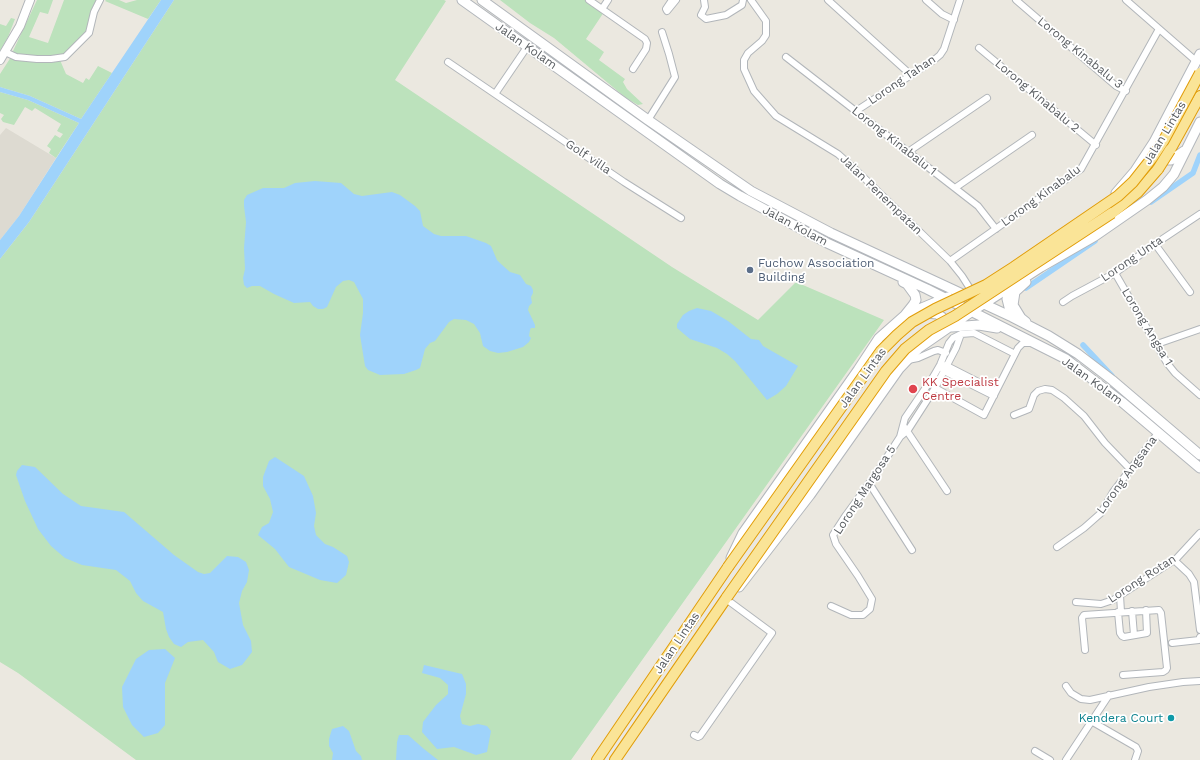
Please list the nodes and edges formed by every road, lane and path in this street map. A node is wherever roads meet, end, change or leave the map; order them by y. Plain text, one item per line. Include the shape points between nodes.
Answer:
1 (30, 0) edge
2 (100, 0) edge
3 (462, 0) edge
4 (482, 0) edge
5 (589, 0) edge
6 (608, 0) edge
7 (672, 0) edge
8 (676, 0) edge
9 (704, 0) edge
10 (743, 0) edge
11 (751, 0) edge
12 (828, 0) edge
13 (926, 0) edge
14 (960, 0) edge
15 (1016, 0) edge
16 (1126, 0) edge
17 (602, 9) junction
18 (954, 20) junction
19 (1159, 30) junction
20 (662, 32) dead end
21 (527, 47) junction
22 (979, 48) dead end
23 (5, 52) junction
24 (786, 57) dead end
25 (1198, 57) edge
26 (563, 58) junction
27 (0, 60) edge
28 (448, 62) dead end
29 (633, 69) dead end
30 (564, 73) junction
31 (1200, 73) edge
32 (911, 75) junction
33 (1126, 91) junction
34 (495, 94) junction
35 (1200, 96) edge
36 (987, 98) dead end
37 (856, 111) junction
38 (648, 120) junction
39 (1200, 122) edge
40 (1160, 128) junction
41 (1032, 135) dead end
42 (1096, 145) junction
43 (1187, 149) junction
44 (908, 152) junction
45 (955, 188) junction
46 (1199, 217) edge
47 (681, 218) dead end
48 (996, 229) junction
49 (1095, 236) junction
50 (1155, 244) junction
51 (950, 261) junction
52 (911, 270) junction
53 (891, 273) junction
54 (1115, 273) junction
55 (921, 286) junction
56 (1012, 286) junction
57 (969, 287) junction
58 (959, 292) junction
59 (1190, 292) dead end
60 (945, 298) junction
61 (1063, 302) dead end
62 (984, 304) junction
63 (915, 312) junction
64 (971, 312) junction
65 (905, 315) junction
66 (1012, 317) junction
67 (950, 327) junction
68 (1032, 327) junction
69 (1005, 329) junction
70 (1200, 329) edge
71 (961, 334) junction
72 (929, 341) junction
73 (1034, 343) junction
74 (1157, 344) junction
75 (946, 353) junction
76 (1015, 354) junction
77 (907, 360) junction
78 (944, 367) junction
79 (935, 388) junction
80 (995, 393) junction
81 (1200, 395) edge
82 (1014, 415) dead end
83 (902, 425) junction
84 (908, 430) junction
85 (1158, 433) junction
86 (900, 437) junction
87 (1200, 455) edge
88 (1200, 468) edge
89 (1130, 469) junction
90 (869, 483) junction
91 (947, 491) dead end
92 (1200, 533) edge
93 (1057, 547) dead end
94 (912, 550) dead end
95 (1174, 560) junction
96 (728, 567) junction
97 (1120, 596) junction
98 (726, 598) junction
99 (1113, 600) junction
100 (1076, 602) dead end
101 (831, 606) dead end
102 (1146, 610) junction
103 (1132, 611) junction
104 (1118, 612) junction
105 (1200, 630) edge
106 (1134, 635) junction
107 (1200, 637) edge
108 (1172, 643) dead end
109 (1085, 650) dead end
110 (1123, 675) dead end
111 (1200, 681) edge
112 (1066, 686) dead end
113 (1109, 695) junction
114 (1091, 721) junction
115 (694, 735) dead end
116 (626, 742) junction
117 (1035, 751) dead end
118 (600, 756) edge
119 (615, 760) edge
120 (1050, 760) edge
121 (1066, 760) edge
122 (1135, 760) edge

1 - 23 street via 20,26
2 - 23 street via 94,12 89,34 65,57 37,59 16,57
3 - 21 main road, Jalan Kolam
4 - 26 main road, Jalan Kolam
5 - 17 street
6 - 17 street
7 - 8 street via 667,11
9 - 10 street via 706,7 701,15 706,19 726,15 742,5
11 - 51 street, Jalan Penempatan via 766,21 766,35 744,60 744,69 754,91 776,116 838,154
12 - 32 street
13 - 18 street via 942,14
14 - 18 street, Lorong Tahan
15 - 33 street, Lorong Kinabalu 3 via 1116,86
16 - 19 street
17 - 29 street via 646,39 646,49
18 - 32 street, Lorong Tahan via 940,55
19 - 25 street
19 - 33 street, Lorong Kinabalu
20 - 38 street via 675,77
21 - 30 main road, Jalan Kolam
21 - 34 street
22 - 42 street, Lorong Kinabalu 2
23 - 27 street
24 - 37 street, Lorong Kinabalu 1
25 - 40 main road, Jalan Lintas
26 - 30 main road via 567,68
26 - 38 main road, Jalan Kolam
28 - 34 street, Golf villa
30 - 53 main road, Jalan Kolam via 740,196 827,243
31 - 96 highway, Jalan Lintas, bridge via 1152,158 1118,196 992,282 935,308 897,335 882,351
32 - 37 street, Lorong Tahan
33 - 42 street, Lorong Kinabalu
34 - 47 street, Golf villa
35 - 98 highway, Jalan Lintas, bridge via 1158,169 1122,206 955,316 929,330 905,349 886,371
36 - 44 street
37 - 44 street, Lorong Kinabalu 1
38 - 52 main road, Jalan Kolam via 751,191 831,233
39 - 43 main road, Jalan Lintas
40 - 43 main road via 1156,151 1161,158 1171,160
40 - 57 main road, Jalan Lintas via 1135,171 1116,193 991,277
41 - 45 street
42 - 48 street, Lorong Kinabalu via 1081,169
43 - 49 main road, Jalan Lintas via 1174,174 1164,186
44 - 45 street, Lorong Kinabalu 1
45 - 48 street, Lorong Kinabalu 1 via 978,206
46 - 50 street, Lorong Unta
48 - 51 street, Lorong Kinabalu
49 - 56 main road, Jalan Lintas
49 - 68 main road via 1028,280 1015,292 1013,305
50 - 54 street, Lorong Unta
50 - 59 street
51 - 57 street, Jalan Penempatan
52 - 55 main road via 924,280 925,285
52 - 58 main road, Jalan Kolam
53 - 55 main road, Jalan Kolam
53 - 65 main road via 907,284 915,295 916,300
54 - 61 street, Lorong Unta
54 - 74 street, Lorong Angsa 1
55 - 60 main road, Jalan Kolam
56 - 62 main road, Jalan Lintas
56 - 66 main road via 1007,299
57 - 58 main road, Jalan Lintas
58 - 60 main road, Jalan Lintas
58 - 62 main road, Jalan Kolam
60 - 63 main road, Jalan Lintas
60 - 64 main road, Jalan Kolam
62 - 64 main road, Jalan Lintas
62 - 66 main road, Jalan Kolam
63 - 65 main road, Jalan Lintas
63 - 72 main road via 937,314 942,317 943,326
64 - 67 main road, Jalan Lintas
64 - 69 main road, Jalan Kolam
65 - 96 main road via 879,338 743,533
66 - 68 main road, Jalan Kolam
67 - 69 main road via 980,325
67 - 72 main road, Jalan Lintas
68 - 87 main road, Jalan Kolam via 1095,366
69 - 73 main road, Jalan Kolam
70 - 74 street
71 - 75 street via 953,338
71 - 76 street via 974,334
71 - 78 street
72 - 77 main road, Jalan Lintas
73 - 76 street via 1023,343
73 - 85 main road, Jalan Kolam via 1066,359
74 - 81 street, Lorong Angsa 1 via 1172,369
75 - 77 street via 938,350
75 - 78 street
76 - 80 street
77 - 98 main road, Jalan Lintas via 789,523 741,586
78 - 79 street, Lorong Margosa 5
78 - 80 street
78 - 83 street, Lorong Margosa 5 via 933,377
79 - 80 street via 984,415
79 - 84 street, Lorong Margosa 5
82 - 89 street via 1029,409 1038,391 1052,390 1084,416
83 - 84 street
83 - 86 street, Lorong Margosa 5
84 - 86 street, Lorong Margosa 5
84 - 91 street
85 - 88 main road, Jalan Kolam
85 - 89 street, Lorong Angsana
86 - 90 street, Lorong Margosa 5
89 - 93 street, Lorong Angsana via 1101,513
90 - 94 street
90 - 101 street, Lorong Margosa 5 via 833,535 836,544 872,599 870,609 863,615 851,615
92 - 95 street, Lorong Rotan
95 - 97 street, Lorong Rotan
95 - 105 street via 1194,582
96 - 118 highway, Jalan Lintas
97 - 99 street, Lorong Rotan
97 - 104 street
98 - 115 street via 772,633 700,736
98 - 116 highway, Jalan Lintas
99 - 100 street, Lorong Rotan via 1101,604
99 - 104 street
102 - 103 street
102 - 106 street via 1147,634
102 - 110 street via 1156,609 1161,613 1167,669 1164,672
103 - 104 street
103 - 106 street
104 - 106 street via 1120,634
104 - 109 street via 1082,617
107 - 108 street via 1199,640
111 - 113 street
112 - 113 street via 1071,693 1081,699 1090,700
113 - 114 street
114 - 121 street
114 - 122 street via 1136,747 1138,751
116 - 118 highway via 624,737 617,736
116 - 119 highway, Jalan Lintas
117 - 120 street

